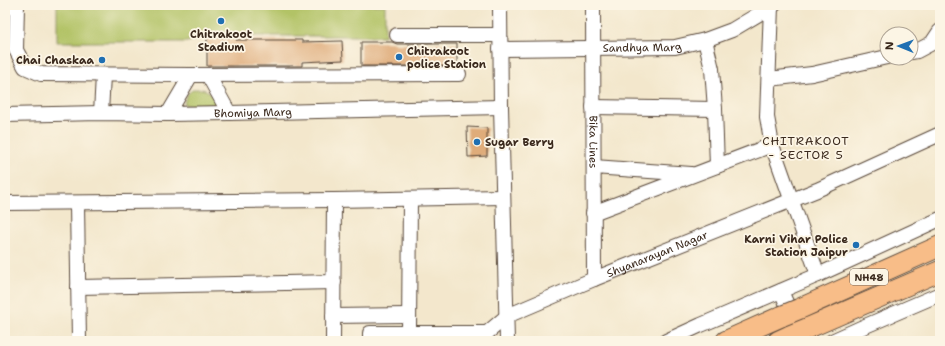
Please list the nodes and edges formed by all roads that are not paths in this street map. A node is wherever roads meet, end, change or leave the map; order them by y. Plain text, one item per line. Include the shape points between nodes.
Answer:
1 (17, 5) edge
2 (500, 5) edge
3 (593, 5) edge
4 (773, 6) edge
5 (397, 35) dead end
6 (937, 39) edge
7 (705, 40) junction
8 (500, 42) junction
9 (592, 48) junction
10 (919, 49) edge
11 (879, 59) edge
12 (103, 74) junction
13 (459, 74) dead end
14 (191, 75) junction
15 (208, 75) junction
16 (769, 79) junction
17 (501, 107) junction
18 (593, 107) junction
19 (715, 109) junction
20 (101, 113) junction
21 (229, 113) junction
22 (168, 114) junction
23 (5, 115) edge
24 (940, 134) edge
25 (772, 145) junction
26 (717, 166) junction
27 (594, 167) junction
28 (695, 174) junction
29 (504, 197) junction
30 (410, 199) junction
31 (334, 200) junction
32 (792, 200) junction
33 (5, 203) edge
34 (77, 203) junction
35 (593, 213) junction
36 (940, 219) edge
37 (940, 246) edge
38 (940, 271) edge
39 (818, 275) junction
40 (594, 279) junction
41 (334, 282) junction
42 (78, 287) junction
43 (781, 291) junction
44 (940, 294) edge
45 (408, 315) junction
46 (333, 316) junction
47 (506, 316) junction
48 (409, 333) junction
49 (487, 333) junction
50 (795, 336) edge
51 (79, 341) edge
52 (334, 341) edge
53 (370, 341) edge
54 (474, 341) edge
55 (507, 341) edge
56 (666, 341) edge
57 (726, 341) edge
58 (832, 341) edge

1 - 12 street via 16,50 25,67 41,74
2 - 8 street
3 - 9 street, Bika Lines
4 - 7 street, Sandhya Marg via 732,30
4 - 16 street
5 - 8 street, Sandhya Marg
6 - 10 street
7 - 9 street, Sandhya Marg via 675,47
7 - 19 street via 712,69
8 - 9 street, Sandhya Marg
8 - 17 street
9 - 18 street, Bika Lines
11 - 16 street via 812,74
12 - 14 street
12 - 20 street
13 - 15 street
14 - 15 street
14 - 22 street
15 - 21 street
16 - 25 street via 767,117
17 - 21 street, Bhomiya Marg
17 - 29 street
18 - 19 street
18 - 27 street, Bika Lines
19 - 26 street
20 - 22 street, Bhomiya Marg
20 - 23 street, Bhomiya Marg
21 - 22 street, Bhomiya Marg
24 - 32 street, Shyanarayan Nagar
25 - 26 street
25 - 32 street
26 - 28 street
27 - 28 street
27 - 35 street, Bika Lines
28 - 35 street
29 - 30 street
29 - 47 street
30 - 31 street
30 - 45 street
31 - 34 street
31 - 41 street
32 - 39 street
32 - 40 street, Shyanarayan Nagar
33 - 34 street
34 - 42 street
35 - 40 street, Bika Lines
36 - 39 street
37 - 57 highway, NH48
38 - 50 highway, NH48
39 - 43 street
40 - 47 street, Shyanarayan Nagar
41 - 42 street
41 - 46 street
42 - 51 street
43 - 50 street
43 - 56 street
44 - 58 street
45 - 46 street
45 - 48 street
46 - 52 street
47 - 49 street, Shyanarayan Nagar
47 - 55 street
48 - 49 street
48 - 53 street via 370,333
49 - 54 street, Shyanarayan Nagar

